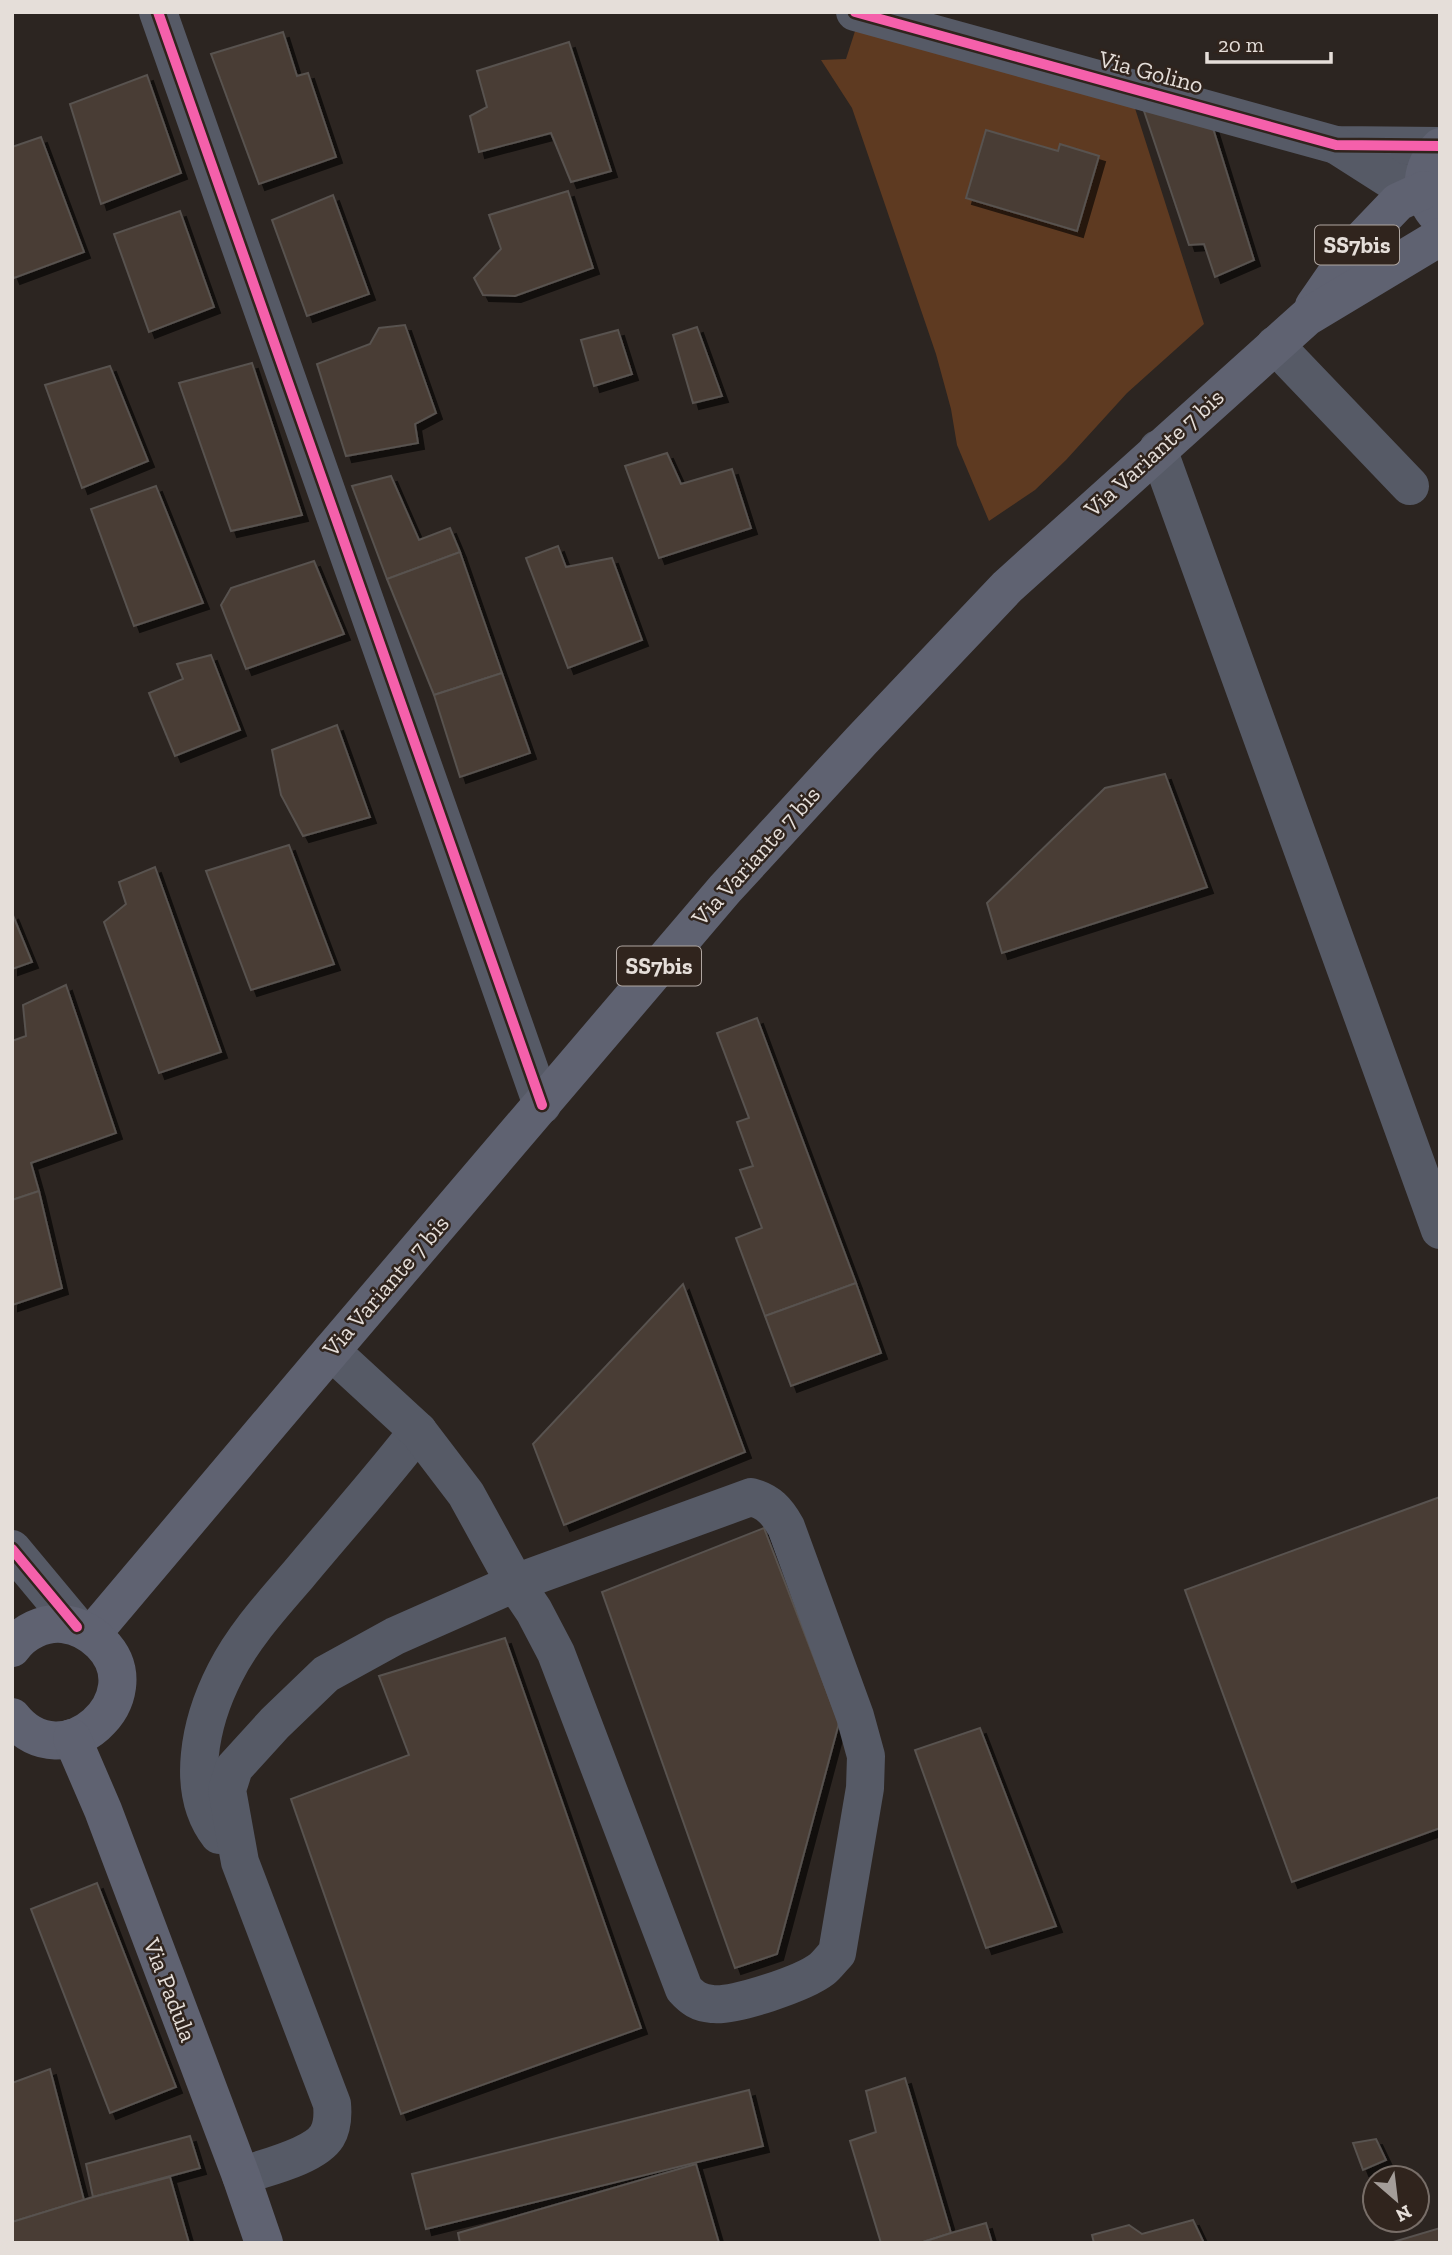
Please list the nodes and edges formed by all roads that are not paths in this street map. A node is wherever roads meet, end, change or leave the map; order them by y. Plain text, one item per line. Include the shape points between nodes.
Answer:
1 (158, 12) edge
2 (855, 12) edge
3 (1336, 145) junction
4 (1440, 146) edge
5 (1429, 197) edge
6 (1440, 237) edge
7 (1307, 317) junction
8 (1275, 345) junction
9 (1158, 449) junction
10 (1410, 486) dead end
11 (541, 1105) junction
12 (1440, 1230) edge
13 (331, 1351) junction
14 (418, 1432) junction
15 (12, 1549) edge
16 (515, 1583) junction
17 (85, 1631) junction
18 (12, 1648) edge
19 (13, 1720) edge
20 (72, 1738) junction
21 (240, 1862) junction
22 (241, 2176) junction
23 (264, 2243) edge

1 - 11 street
2 - 3 street, Via Golino
3 - 4 street, Via Golino
3 - 5 street, Via Golino via 1394,182
4 - 5 main road via 1425,170
5 - 7 main road, Via Variante 7 bis / SS7bis via 1398,202 1354,248
6 - 7 main road, Via Variante 7 bis / SS7bis
7 - 8 main road, Via Variante 7 bis / SS7bis
8 - 9 main road, Via Variante 7 bis / SS7bis
8 - 10 street
9 - 11 main road, Via Variante 7 bis / SS7bis via 1007,587 860,741 724,889
9 - 12 street
11 - 13 main road, Via Variante 7 bis / SS7bis
13 - 14 street
13 - 17 main road, Via Variante 7 bis / SS7bis
14 - 16 street via 467,1494
14 - 21 street via 259,1621 226,1671 210,1706 199,1756 201,1788 211,1825
15 - 17 street
16 - 16 street via 556,1653 684,1989 694,2000 733,2003 822,1969 837,1953 865,1788 866,1756 779,1514 766,1501 751,1497
16 - 21 street via 395,1636 326,1674 275,1723 234,1768 228,1790
17 - 18 main road via 45,1625
17 - 20 main road via 106,1648 117,1684 103,1718 90,1731
19 - 20 main road via 40,1737
20 - 22 main road, Via Padula
21 - 22 street via 332,2104 333,2119 326,2138 308,2152
22 - 23 main road, Via Padula

